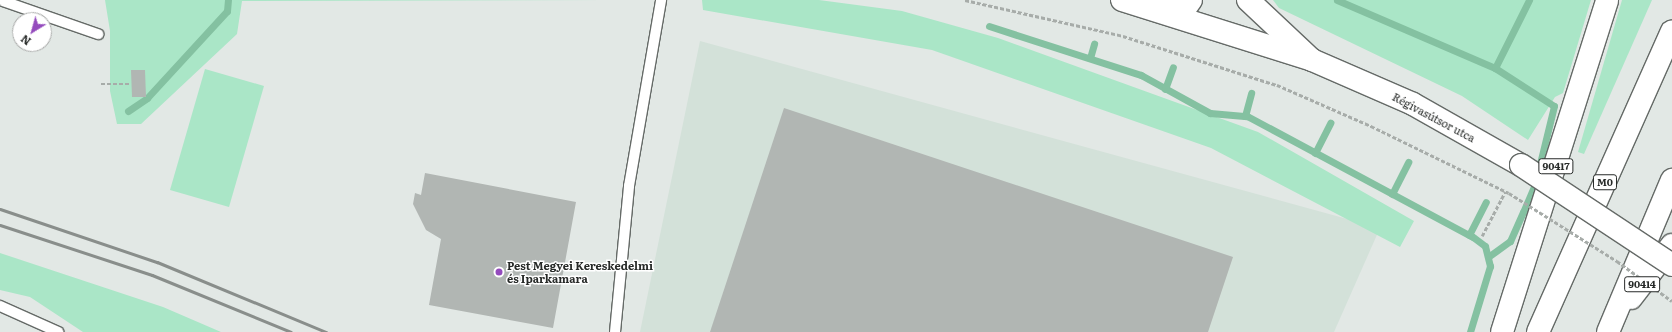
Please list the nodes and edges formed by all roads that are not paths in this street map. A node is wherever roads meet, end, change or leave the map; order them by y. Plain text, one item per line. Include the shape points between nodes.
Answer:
1 (661, 0) edge
2 (1122, 0) edge
3 (1191, 0) edge
4 (1248, 0) edge
5 (1607, 0) edge
6 (2, 1) dead end
7 (1171, 7) edge
8 (1672, 31) edge
9 (98, 34) dead end
10 (1312, 60) junction
11 (1672, 180) edge
12 (1672, 245) edge
13 (1672, 265) edge
14 (0, 306) edge
15 (1610, 327) edge
16 (58, 332) edge
17 (615, 332) edge
18 (1502, 332) edge
19 (1538, 332) edge

1 - 17 lane via 629,186
2 - 7 main road, Régivasútsor utca
3 - 7 main road via 1184,10
4 - 10 main road
5 - 18 main road, 90417
6 - 9 lane
7 - 10 main road, Régivasútsor utca
8 - 19 main road, M0
10 - 13 main road, Régivasútsor utca, bridge via 1413,104 1521,166
11 - 15 main road
12 - 15 main road, 90414
14 - 16 lane

